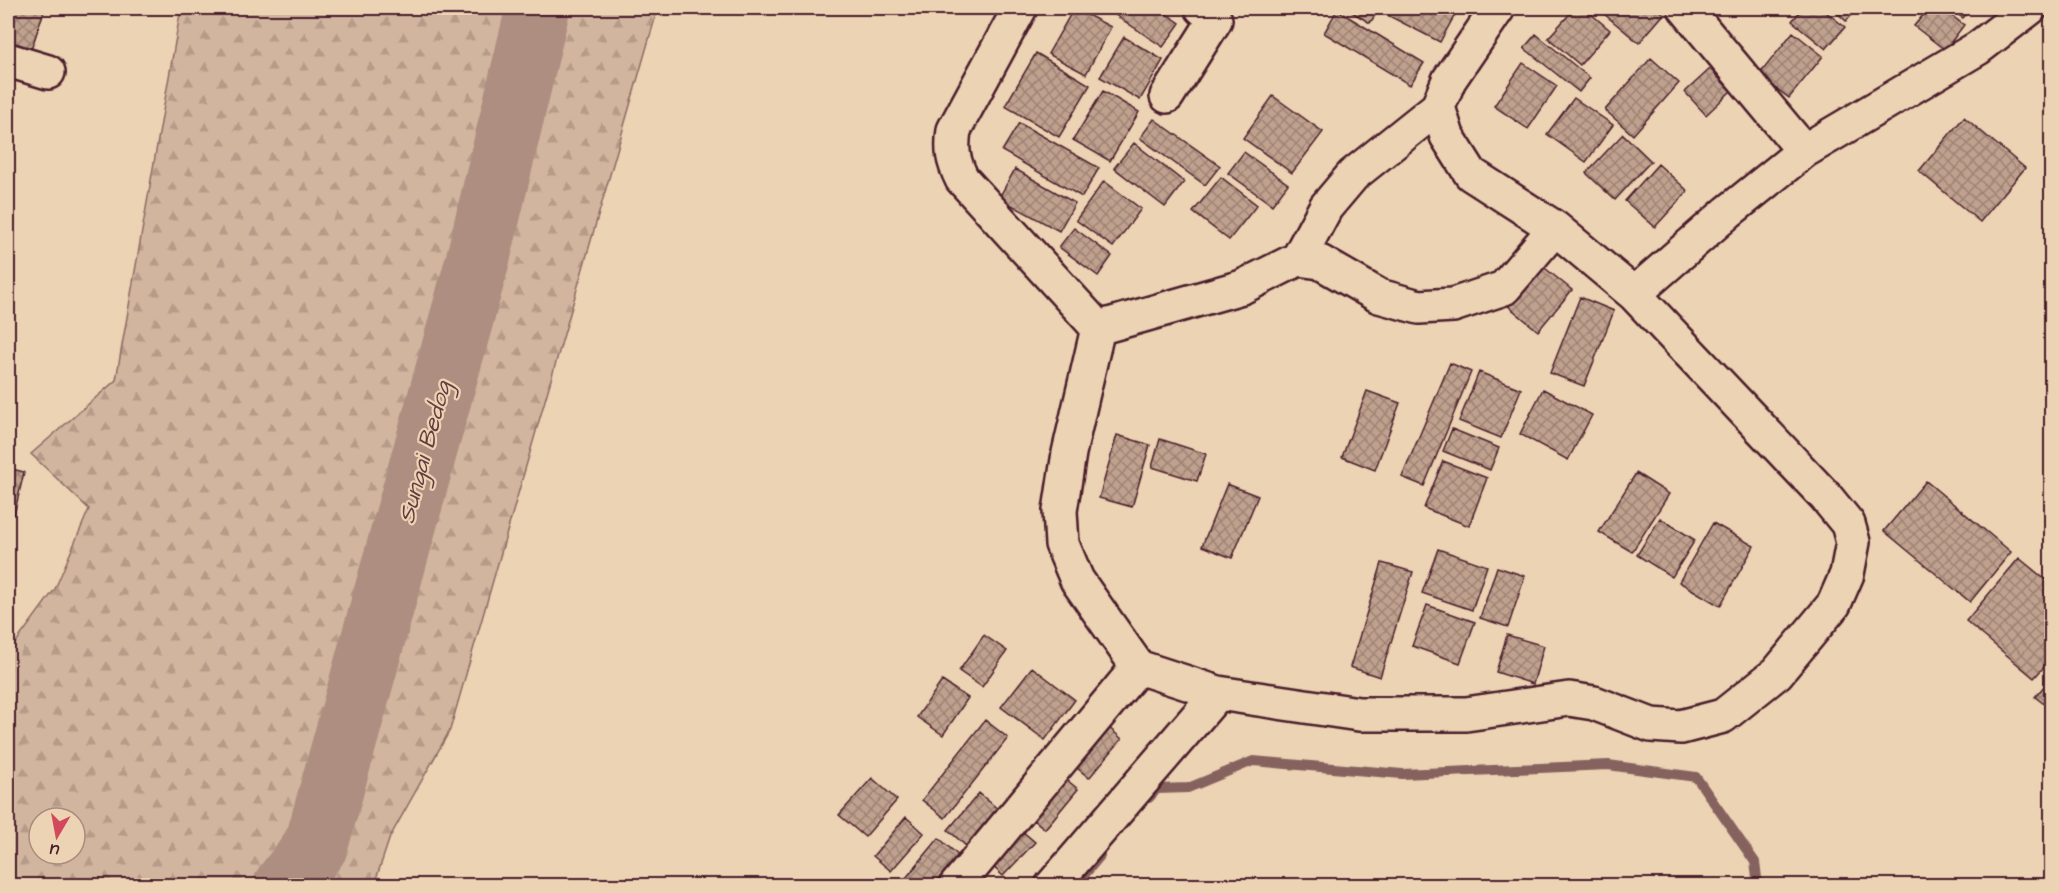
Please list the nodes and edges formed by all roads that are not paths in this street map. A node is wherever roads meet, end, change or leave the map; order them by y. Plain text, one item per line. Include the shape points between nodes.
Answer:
1 (1020, 8) edge
2 (1202, 8) edge
3 (1498, 8) edge
4 (1684, 8) edge
5 (2030, 8) edge
6 (8, 60) edge
7 (48, 72) dead end
8 (1167, 96) dead end
9 (1438, 107) junction
10 (1804, 151) junction
11 (1555, 228) junction
12 (1298, 259) junction
13 (1634, 294) junction
14 (1098, 328) junction
15 (1138, 667) junction
16 (1218, 693) junction
17 (956, 885) edge
18 (1053, 885) edge

1 - 14 street via 954,130 953,161 962,179
2 - 8 street via 1215,20
3 - 9 street via 1449,80
4 - 10 street
5 - 10 street via 1978,48
6 - 7 street
9 - 11 street via 1447,136 1471,174
9 - 12 street via 1353,174 1326,207
10 - 13 street
11 - 12 street via 1504,288 1453,305 1419,307 1379,296 1320,262
11 - 13 street
12 - 14 street via 1242,287
13 - 16 street via 1848,524 1853,542 1847,574 1834,604 1777,673 1723,716 1681,727 1650,724 1594,703 1569,699 1466,714 1359,714
14 - 15 street via 1069,453 1060,511 1062,544 1077,580
15 - 16 street
15 - 17 street
16 - 18 street

